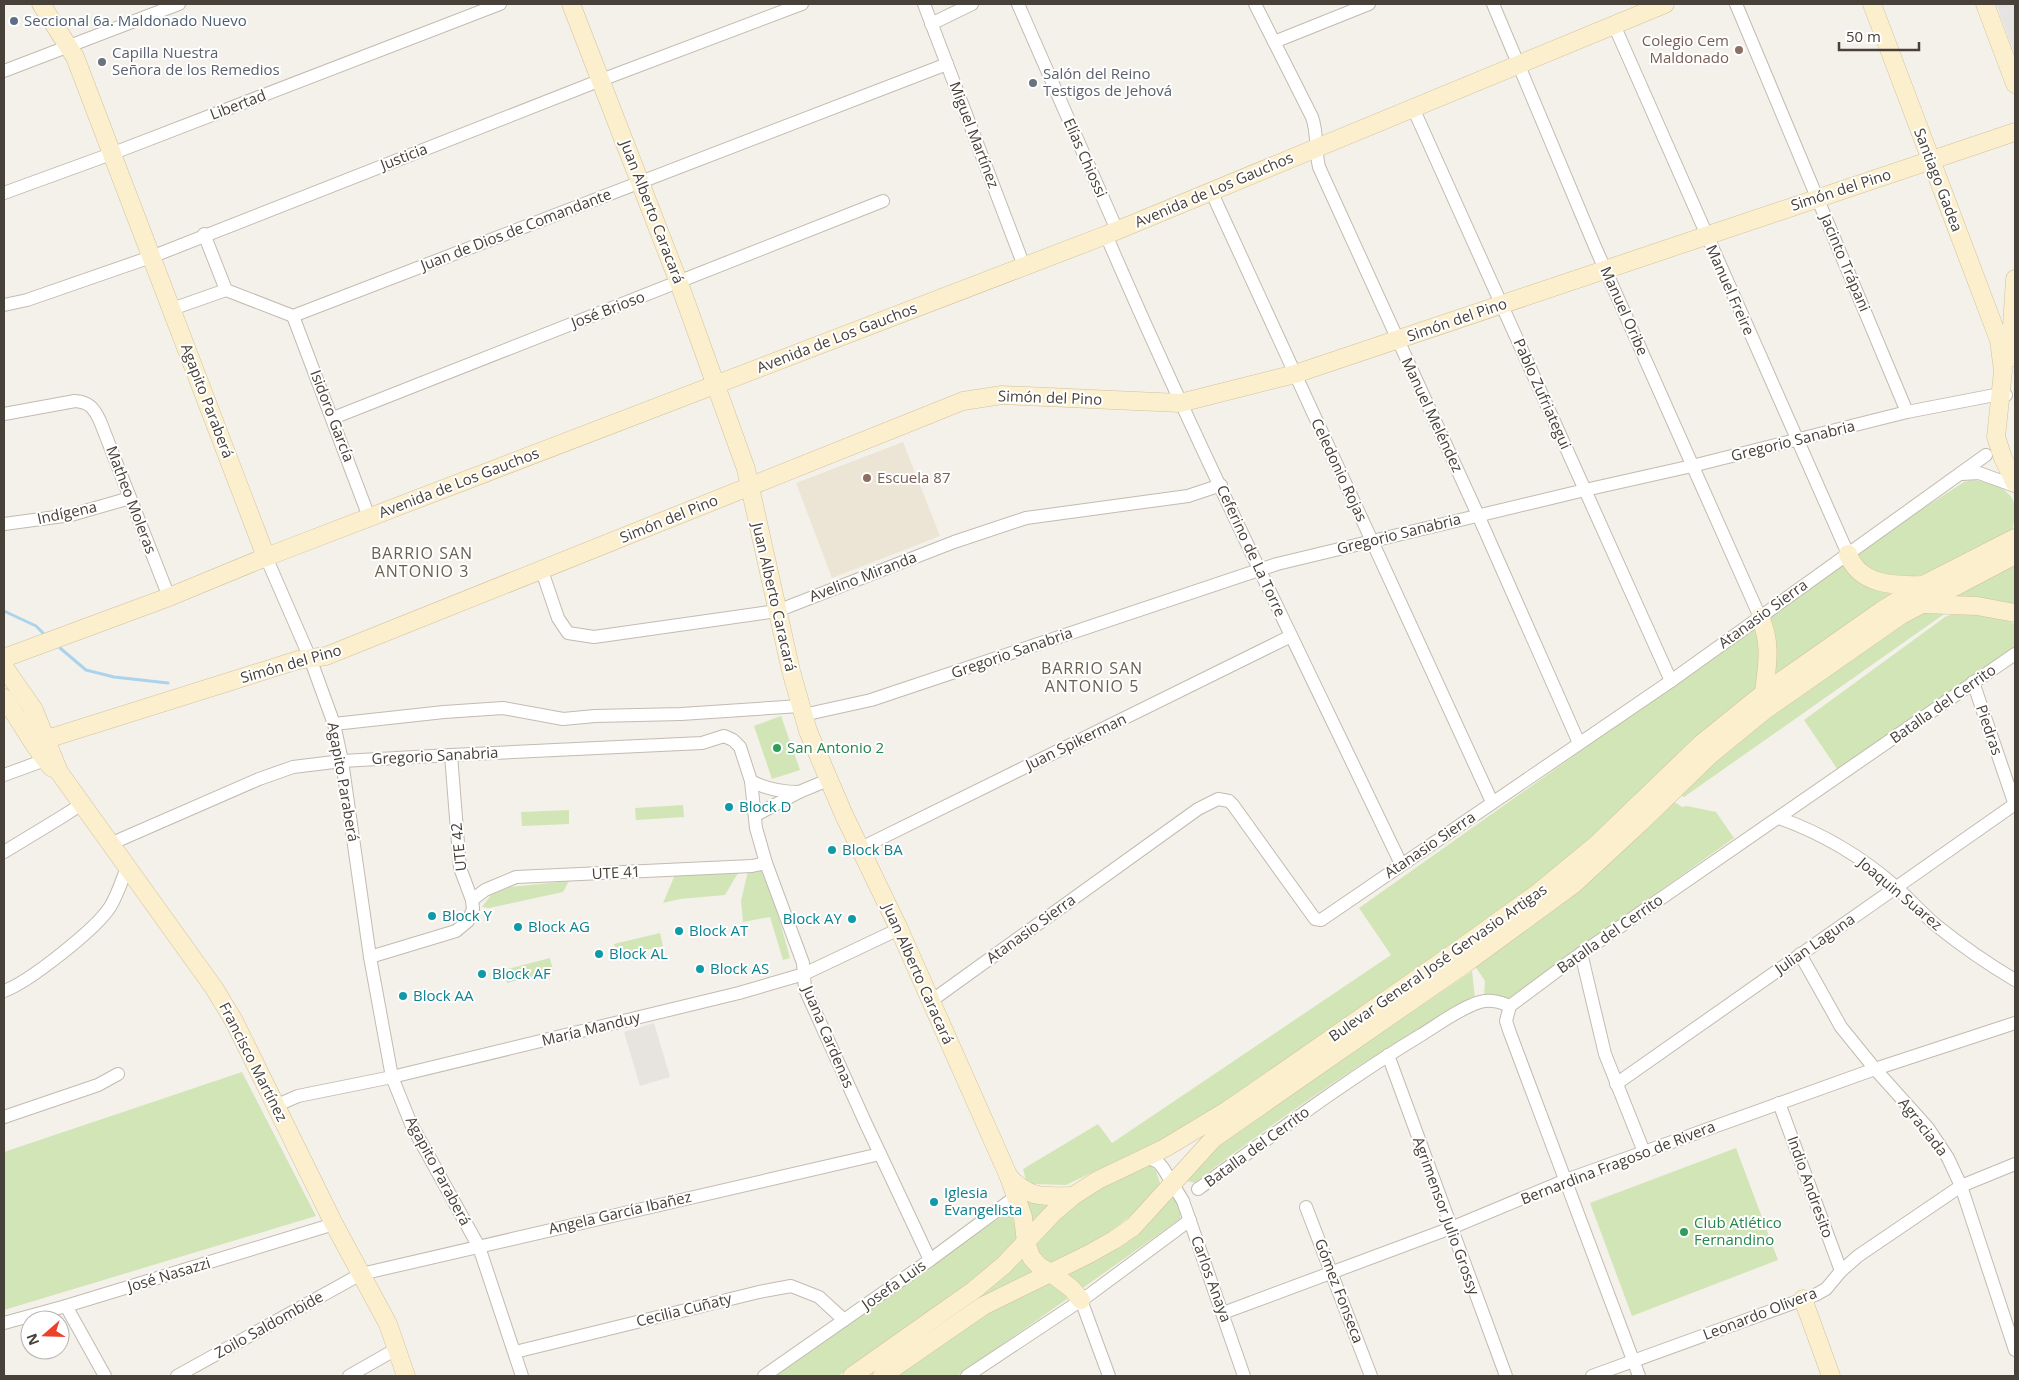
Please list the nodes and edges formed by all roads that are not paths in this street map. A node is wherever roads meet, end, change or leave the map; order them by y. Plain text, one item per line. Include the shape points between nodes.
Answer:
1 (41, 4) edge
2 (179, 4) edge
3 (500, 4) edge
4 (571, 4) edge
5 (802, 4) edge
6 (924, 4) edge
7 (972, 4) edge
8 (1018, 4) edge
9 (1255, 4) edge
10 (1369, 4) edge
11 (1493, 4) edge
12 (1665, 4) edge
13 (1736, 4) edge
14 (1872, 4) edge
15 (1985, 4) edge
16 (931, 24) junction
17 (1614, 25) junction
18 (1274, 42) junction
19 (69, 46) junction
20 (947, 64) junction
21 (1519, 64) junction
22 (4, 71) edge
23 (601, 80) junction
24 (2015, 84) edge
25 (1413, 108) junction
26 (2015, 132) edge
27 (1316, 147) junction
28 (111, 154) junction
29 (1930, 161) junction
30 (640, 182) junction
31 (1211, 191) junction
32 (4, 193) edge
33 (1817, 198) junction
34 (883, 201) dead end
35 (1111, 233) junction
36 (204, 234) junction
37 (1706, 236) junction
38 (151, 256) junction
39 (1024, 266) junction
40 (1605, 269) junction
41 (2015, 279) edge
42 (679, 282) junction
43 (226, 290) junction
44 (1501, 304) junction
45 (4, 305) edge
46 (172, 309) junction
47 (294, 316) junction
48 (1398, 340) junction
49 (1295, 374) junction
50 (717, 384) junction
51 (2003, 394) junction
52 (1180, 403) junction
53 (1907, 412) junction
54 (4, 414) edge
55 (333, 418) junction
56 (1796, 440) junction
57 (1986, 455) dead end
58 (1692, 466) junction
59 (2015, 466) edge
60 (1962, 474) junction
61 (2015, 484) edge
62 (1221, 485) junction
63 (750, 486) junction
64 (1585, 490) junction
65 (130, 498) junction
66 (1478, 515) junction
67 (370, 516) junction
68 (4, 524) edge
69 (2015, 538) edge
70 (1372, 540) junction
71 (1848, 554) junction
72 (2015, 555) edge
73 (266, 556) junction
74 (1259, 570) junction
75 (542, 571) junction
76 (1925, 584) junction
77 (169, 597) junction
78 (1920, 604) junction
79 (777, 611) junction
80 (2015, 613) edge
81 (1760, 617) junction
82 (1291, 636) junction
83 (2015, 654) edge
84 (4, 658) edge
85 (310, 658) junction
86 (4, 667) edge
87 (1671, 681) junction
88 (1974, 682) junction
89 (1764, 693) junction
90 (4, 698) edge
91 (801, 710) junction
92 (20, 720) junction
93 (334, 724) junction
94 (47, 739) junction
95 (1578, 743) junction
96 (740, 747) joint
97 (451, 755) junction
98 (45, 760) junction
99 (342, 761) junction
100 (59, 772) junction
101 (4, 775) edge
102 (828, 780) junction
103 (751, 781) junction
104 (799, 792) junction
105 (1492, 802) junction
106 (82, 804) junction
107 (2015, 805) edge
108 (756, 814) junction
109 (1779, 818) junction
110 (110, 844) junction
111 (861, 848) junction
112 (4, 852) edge
113 (766, 863) junction
114 (1401, 864) junction
115 (127, 867) junction
116 (1896, 887) junction
117 (472, 900) junction
118 (899, 929) junction
119 (1581, 953) junction
120 (1800, 954) junction
121 (370, 957) junction
122 (804, 974) junction
123 (2015, 980) edge
124 (4, 991) edge
125 (930, 1001) junction
126 (1510, 1006) junction
127 (2015, 1023) edge
128 (1388, 1055) junction
129 (1875, 1069) junction
130 (118, 1074) dead end
131 (392, 1077) junction
132 (1616, 1084) junction
133 (1779, 1103) junction
134 (275, 1106) junction
135 (4, 1117) edge
136 (1644, 1152) junction
137 (880, 1154) junction
138 (1146, 1157) junction
139 (2015, 1164) edge
140 (1566, 1180) junction
141 (1173, 1183) junction
142 (1961, 1186) junction
143 (1198, 1189) dead end
144 (1020, 1193) junction
145 (1073, 1196) junction
146 (1306, 1207) dead end
147 (1190, 1220) junction
148 (334, 1224) junction
149 (1451, 1228) junction
150 (1026, 1242) junction
151 (479, 1247) junction
152 (930, 1260) junction
153 (1841, 1271) junction
154 (1051, 1273) junction
155 (1332, 1273) junction
156 (361, 1274) junction
157 (1803, 1299) junction
158 (1081, 1300) junction
159 (66, 1306) junction
160 (1223, 1313) junction
161 (844, 1320) junction
162 (4, 1324) edge
163 (398, 1348) junction
164 (2015, 1350) edge
165 (514, 1352) junction
166 (1633, 1361) junction
167 (970, 1375) edge
168 (105, 1376) edge
169 (177, 1376) edge
170 (349, 1376) edge
171 (406, 1376) edge
172 (522, 1376) edge
173 (764, 1376) edge
174 (852, 1376) edge
175 (882, 1376) edge
176 (1109, 1376) edge
177 (1244, 1376) edge
178 (1371, 1376) edge
179 (1506, 1376) edge
180 (1592, 1376) edge
181 (1639, 1376) edge
182 (1831, 1376) edge

1 - 19 street, Agapito Paraberá
2 - 19 street
3 - 28 street, Libertad
4 - 23 street, Juan Alberto Caracará
5 - 23 street, Justicia
6 - 16 street, Miguel Martínez
7 - 16 street
8 - 35 street, Elías Chiossi
9 - 18 street, Manuel Meléndez
10 - 18 street
11 - 21 street, Manuel Oribe
12 - 17 street, Avenida de Los Gauchos
13 - 33 street, Jacinto Trápani
14 - 29 street, Santiago Gadea
15 - 24 street
16 - 20 street, Miguel Martínez
17 - 21 street, Avenida de Los Gauchos
17 - 37 street, Manuel Freire
18 - 27 street, Manuel Meléndez via 1312,117 1317,132
19 - 22 street
19 - 28 street, Agapito Paraberá
20 - 30 street, Juan de Dios de Comandante
20 - 39 street, Miguel Martínez
21 - 25 street, Avenida de Los Gauchos
21 - 40 street, Manuel Oribe
23 - 30 street, Juan Alberto Caracará
23 - 36 street, Justicia
25 - 27 street, Avenida de Los Gauchos
25 - 44 street, Pablo Zufriategui
26 - 29 street, Simón del Pino
27 - 31 street, Avenida de Los Gauchos
27 - 48 street, Manuel Meléndez via 1319,167
28 - 32 street, Libertad
28 - 38 street, Agapito Paraberá
29 - 33 street, Simón del Pino
29 - 51 street, Santiago Gadea via 1994,323 2002,357
30 - 42 street, Juan Alberto Caracará
30 - 47 street, Juan de Dios de Comandante
31 - 35 street, Avenida de Los Gauchos
31 - 49 street, Celedonio Rojas
33 - 37 street, Simón del Pino
33 - 53 street, Jacinto Trápani
34 - 42 street, José Brioso
35 - 39 street, Avenida de Los Gauchos
35 - 52 street, Ceferino de La Torre
36 - 38 street, Justicia
36 - 43 street
37 - 40 street, Simón del Pino
37 - 56 street, Manuel Freire
38 - 45 street, Justicia via 27,300
38 - 46 street, Agapito Paraberá
39 - 50 street, Avenida de Los Gauchos
40 - 44 street, Simón del Pino
40 - 58 street, Manuel Oribe
41 - 51 street
42 - 50 street, Juan Alberto Caracará
42 - 55 street, José Brioso
43 - 46 street
43 - 47 street
44 - 48 street, Simón del Pino
44 - 64 street, Pablo Zufriategui
46 - 73 street, Agapito Paraberá
47 - 55 street, Isidoro García
48 - 49 street, Simón del Pino
48 - 66 street, Manuel Meléndez
49 - 52 street, Simón del Pino
49 - 70 street, Celedonio Rojas
50 - 63 street, Juan Alberto Caracará
50 - 67 street, Avenida de Los Gauchos
51 - 53 street, Gregorio Sanabria
51 - 59 street via 2004,439
51 - 61 street via 1996,437
52 - 62 street, Ceferino de La Torre
52 - 63 street, Simón del Pino via 1002,395 981,397 963,401
53 - 56 street, Gregorio Sanabria
54 - 65 street, Matheo Moleras via 75,401 90,405 100,421
55 - 67 street, Isidoro García
56 - 58 street, Gregorio Sanabria
56 - 71 street, Manuel Freire
57 - 60 street, Atanasio Sierra
58 - 64 street, Gregorio Sanabria
58 - 81 street, Manuel Oribe
60 - 61 street via 1979,473
60 - 71 street, Atanasio Sierra
62 - 74 street, Ceferino de La Torre
62 - 79 street, Avelino Miranda via 1188,496 1026,518 954,542
63 - 75 street, Simón del Pino
63 - 79 street, Juan Alberto Caracará
64 - 66 street, Gregorio Sanabria
64 - 87 street, Pablo Zufriategui
65 - 68 street, Indígena via 71,515
65 - 77 street, Matheo Moleras
66 - 70 street, Gregorio Sanabria
66 - 95 street, Manuel Meléndez
67 - 73 street, Avenida de Los Gauchos
69 - 76 street, Bulevar General José Gervasio Artigas
70 - 74 street, Gregorio Sanabria
70 - 105 street, Celedonio Rojas
71 - 76 street via 1856,568 1876,581 1902,586
71 - 81 street, Atanasio Sierra
72 - 78 street, Bulevar General José Gervasio Artigas
73 - 77 street, Avenida de Los Gauchos
73 - 85 street, Agapito Paraberá
74 - 82 street, Ceferino de La Torre
74 - 91 street, Gregorio Sanabria via 871,700
75 - 79 street, Avelino Miranda via 558,618 568,632 594,637
75 - 85 street, Simón del Pino via 326,656
76 - 89 street, Bulevar General José Gervasio Artigas
77 - 84 street, Avenida de Los Gauchos
78 - 80 street via 1977,606
78 - 141 street, Bulevar General José Gervasio Artigas via 1765,710 1710,755 1574,884 1214,1138
79 - 91 street, Juan Alberto Caracará
81 - 87 street, Atanasio Sierra
81 - 89 street via 1769,647
82 - 111 street, Juan Spikerman
82 - 114 street, Ceferino de La Torre
83 - 88 street, Batalla del Cerrito
85 - 93 street, Agapito Paraberá
85 - 94 street, Simón del Pino
86 - 94 street, Francisco Martínez via 34,710
87 - 95 street, Atanasio Sierra
88 - 107 street, Piedras
88 - 109 street, Batalla del Cerrito
89 - 138 street, Bulevar General José Gervasio Artigas via 1701,744 1596,845 1539,892 1228,1110
90 - 92 street, Francisco Martínez
91 - 93 street, Gregorio Sanabria via 562,719 503,708
91 - 102 street, Juan Alberto Caracará
92 - 94 street via 35,735
92 - 98 street, Francisco Martínez
93 - 99 street, Agapito Paraberá
94 - 100 street, Francisco Martínez
95 - 105 street, Atanasio Sierra
96 - 97 street, Gregorio Sanabria via 724,736 702,743
96 - 103 street, Juana Cardenas
97 - 99 street, Gregorio Sanabria
97 - 117 street, UTE 42 via 460,868
98 - 100 street, Francisco Martínez
98 - 101 street
99 - 110 street, Gregorio Sanabria via 293,767
99 - 121 street, Agapito Paraberá
100 - 106 street, Francisco Martínez
102 - 104 street
102 - 111 street, Juan Alberto Caracará
103 - 104 street via 784,792
103 - 108 street, Juana Cardenas
104 - 108 street
105 - 114 street, Atanasio Sierra
106 - 110 street, Francisco Martínez
106 - 112 street
107 - 116 street, Julian Laguna
108 - 113 street, Juana Cardenas via 756,828
109 - 116 street, Joaquin Suarez via 1840,847
109 - 119 street, Batalla del Cerrito
110 - 115 street, Francisco Martínez
111 - 118 street, Juan Alberto Caracará
113 - 117 street, UTE 41 via 516,878 484,890
113 - 122 street, Juana Cardenas
114 - 125 street, Atanasio Sierra via 1318,921 1233,805 1224,800 1212,800
115 - 124 street via 116,896 95,926 28,978
115 - 134 street, Francisco Martínez via 214,988 234,1021
116 - 120 street, Julian Laguna
116 - 123 street, Joaquin Suarez via 1938,926
117 - 121 street via 473,909 468,921 456,931
118 - 122 street, María Manduy
118 - 125 street, Juan Alberto Caracará
119 - 126 street, Batalla del Cerrito
119 - 132 street via 1605,1054
120 - 129 street, Agraciada via 1841,1027
120 - 132 street, Julian Laguna
121 - 131 street, Agapito Paraberá
122 - 131 street, María Manduy via 740,993
122 - 137 street, Juana Cardenas via 805,989
125 - 144 street, Juan Alberto Caracará via 1009,1177
126 - 128 street, Batalla del Cerrito via 1496,1001 1480,1002
126 - 140 street via 1506,1021
127 - 129 street, Bernardina Fragoso de Rivera
128 - 143 street, Batalla del Cerrito
128 - 149 street, Agrimensor Julio Grossy
129 - 133 street, Bernardina Fragoso de Rivera
129 - 142 street, Agraciada via 1928,1128 1948,1158
130 - 135 street via 98,1085
131 - 134 street, María Manduy via 298,1096
131 - 151 street, Agapito Paraberá via 411,1124
132 - 136 street
133 - 136 street, Bernardina Fragoso de Rivera
133 - 153 street, Indio Andresito
134 - 148 street, Francisco Martínez
136 - 140 street, Bernardina Fragoso de Rivera
137 - 151 street, Angela García Ibañez
137 - 152 street, Juana Cardenas
138 - 141 street, Carlos Anaya via 1158,1162
138 - 145 street, Bulevar General José Gervasio Artigas
139 - 142 street, Leonardo Olivera
140 - 149 street, Bernardina Fragoso de Rivera
140 - 166 street
141 - 147 street, Carlos Anaya
141 - 154 street, Bulevar General José Gervasio Artigas via 1133,1227
142 - 153 street, Leonardo Olivera via 1866,1250
142 - 164 street, Agraciada
144 - 145 street
144 - 150 street
144 - 152 street, Josefa Luis
145 - 150 street, Bulevar General José Gervasio Artigas
146 - 155 street, Gómez Fonseca
147 - 158 street
147 - 160 street, Carlos Anaya
148 - 156 street, Francisco Martínez
148 - 159 street, José Nasazzi
149 - 155 street, Bernardina Fragoso de Rivera
149 - 179 street, Agrimensor Julio Grossy
150 - 154 street via 1034,1262
150 - 174 street, Bulevar General José Gervasio Artigas via 974,1290
151 - 156 street, Angela García Ibañez
151 - 165 street, Agapito Paraberá
152 - 161 street, Josefa Luis
153 - 157 street, Leonardo Olivera via 1826,1288
154 - 158 street
154 - 175 street, Bulevar General José Gervasio Artigas via 983,1306
155 - 160 street, Bernardina Fragoso de Rivera
155 - 178 street, Gómez Fonseca
156 - 163 street, Francisco Martínez
156 - 169 street, Zoilo Saldombide
157 - 166 street, Leonardo Olivera
157 - 182 street
158 - 167 street
158 - 176 street
159 - 162 street, José Nasazzi
159 - 168 street
160 - 177 street, Carlos Anaya
161 - 165 street, Cecilia Cuñaty via 818,1297 792,1286
161 - 173 street, Josefa Luis
163 - 170 street
163 - 171 street, Francisco Martínez
165 - 172 street, Agapito Paraberá
166 - 180 street, Leonardo Olivera
166 - 181 street

